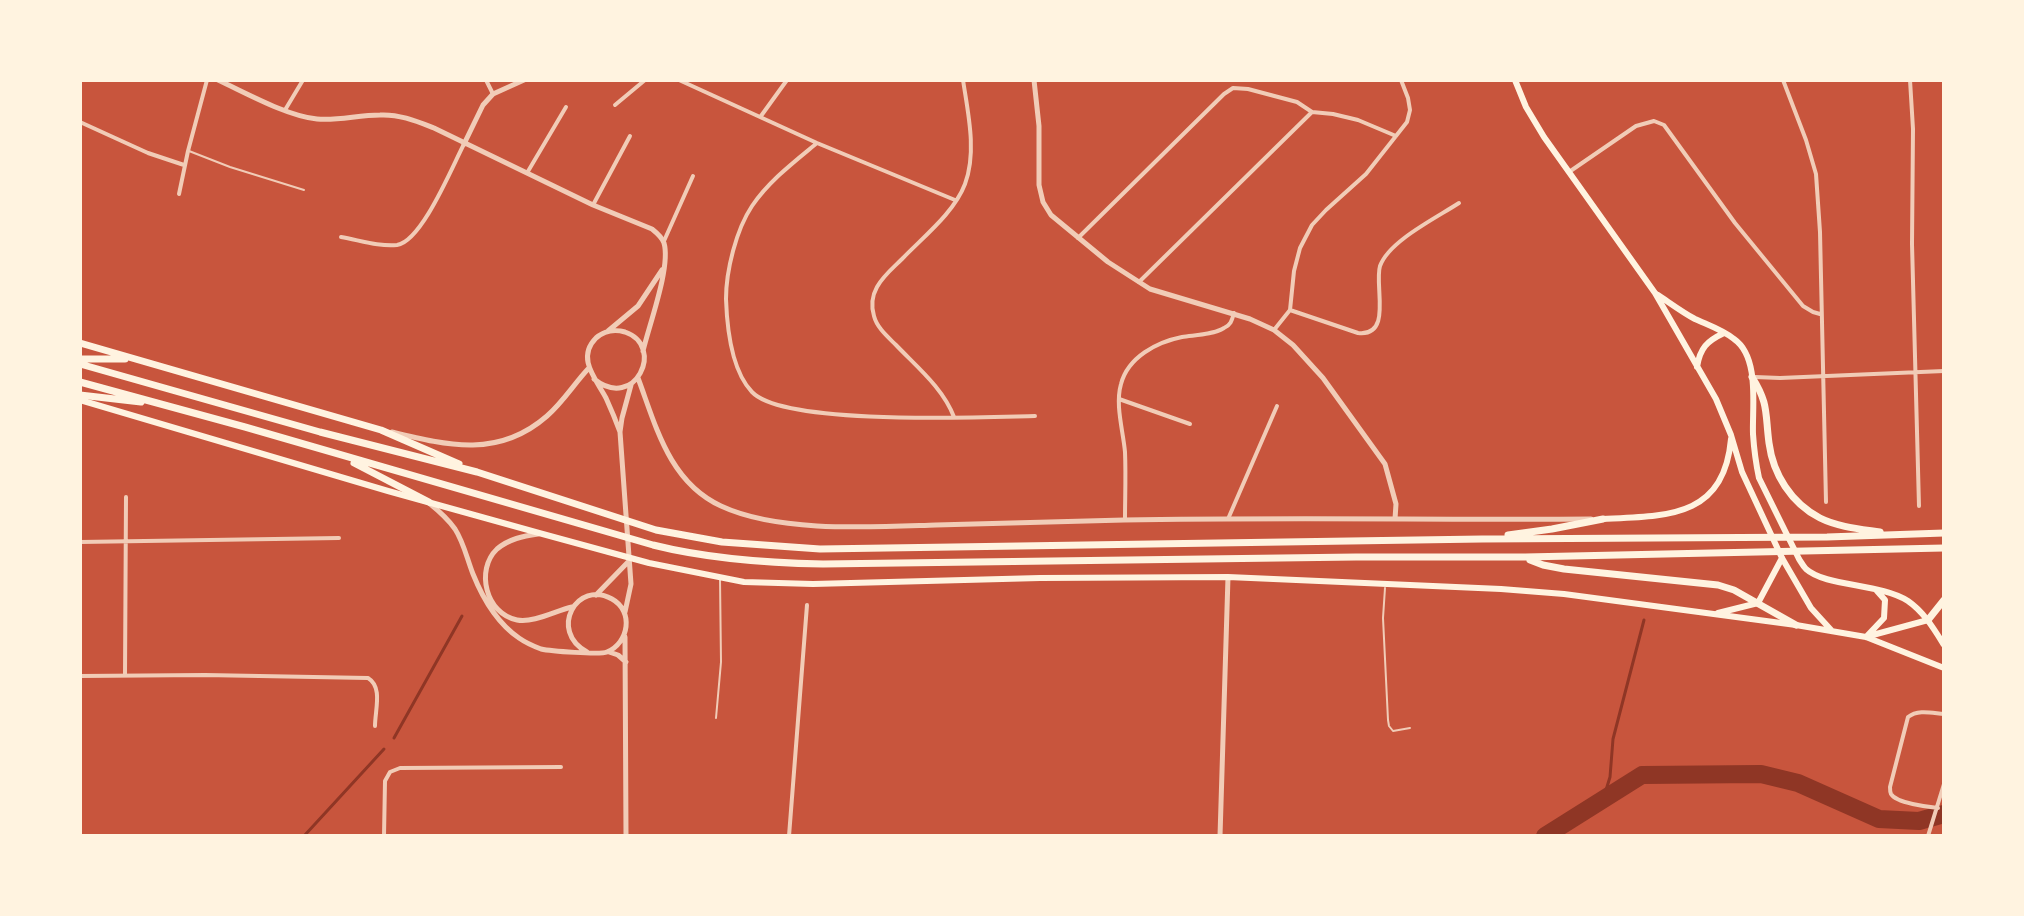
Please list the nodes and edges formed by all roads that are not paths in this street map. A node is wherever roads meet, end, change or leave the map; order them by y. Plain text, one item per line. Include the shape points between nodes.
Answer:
1 (207, 80) edge
2 (218, 80) edge
3 (303, 80) edge
4 (486, 80) edge
5 (524, 80) edge
6 (645, 80) edge
7 (679, 80) edge
8 (787, 80) edge
9 (963, 80) edge
10 (1035, 80) edge
11 (1401, 80) edge
12 (1515, 80) edge
13 (1783, 80) edge
14 (1910, 80) edge
15 (493, 94) junction
16 (615, 105) dead end
17 (566, 107) dead end
18 (285, 110) junction
19 (1312, 112) junction
20 (761, 116) junction
21 (80, 122) edge
22 (630, 136) dead end
23 (1396, 136) junction
24 (817, 143) junction
25 (464, 144) junction
26 (188, 151) junction
27 (184, 165) junction
28 (1569, 172) junction
29 (526, 174) junction
30 (693, 176) dead end
31 (304, 190) dead end
32 (179, 194) dead end
33 (956, 201) junction
34 (1459, 203) dead end
35 (593, 205) junction
36 (341, 237) dead end
37 (1078, 238) junction
38 (664, 241) junction
39 (665, 265) junction
40 (1139, 282) junction
41 (1655, 293) junction
42 (1290, 310) junction
43 (1234, 313) junction
44 (1820, 314) junction
45 (1274, 330) junction
46 (607, 332) junction
47 (1724, 333) junction
48 (80, 343) edge
49 (643, 351) junction
50 (136, 360) junction
51 (80, 362) edge
52 (1697, 367) junction
53 (588, 369) junction
54 (1944, 371) edge
55 (1916, 372) junction
56 (1822, 376) junction
57 (1752, 377) junction
58 (638, 378) junction
59 (594, 379) junction
60 (80, 382) edge
61 (632, 384) junction
62 (80, 398) edge
63 (1119, 399) junction
64 (163, 404) junction
65 (1277, 406) dead end
66 (1035, 416) dead end
67 (954, 417) junction
68 (1190, 424) dead end
69 (381, 430) junction
70 (620, 432) junction
71 (1731, 435) junction
72 (341, 456) junction
73 (477, 472) junction
74 (126, 497) dead end
75 (429, 502) junction
76 (1826, 502) dead end
77 (1919, 506) dead end
78 (1228, 519) junction
79 (1395, 519) junction
80 (1603, 519) junction
81 (1125, 520) junction
82 (539, 533) junction
83 (1944, 533) edge
84 (1898, 534) junction
85 (339, 538) dead end
86 (1482, 539) junction
87 (80, 542) edge
88 (126, 543) junction
89 (1944, 548) edge
90 (1525, 557) junction
91 (1782, 558) junction
92 (628, 561) junction
93 (1228, 577) junction
94 (720, 578) junction
95 (1385, 583) junction
96 (1866, 586) junction
97 (596, 595) junction
98 (1944, 600) edge
99 (1758, 603) junction
100 (807, 605) dead end
101 (573, 607) junction
102 (625, 613) junction
103 (1712, 614) junction
104 (1928, 620) junction
105 (1796, 625) junction
106 (1832, 631) junction
107 (625, 635) junction
108 (1866, 637) junction
109 (1944, 645) edge
110 (587, 652) junction
111 (609, 652) junction
112 (626, 663) junction
113 (1944, 668) edge
114 (125, 675) junction
115 (80, 676) edge
116 (1944, 714) edge
117 (716, 718) dead end
118 (375, 726) dead end
119 (1410, 728) dead end
120 (561, 767) dead end
121 (1944, 784) edge
122 (1937, 810) junction
123 (384, 836) edge
124 (626, 836) edge
125 (789, 836) edge
126 (1220, 836) edge
127 (1930, 836) edge

1 - 26 street
2 - 18 street
3 - 18 street
4 - 15 street
5 - 15 street
6 - 16 street
7 - 20 street
8 - 20 street
9 - 33 street via 969,172
10 - 37 street via 1043,202
11 - 23 street via 1410,110
12 - 28 main road via 1526,107
13 - 44 street via 1816,174
14 - 55 street
15 - 25 street
17 - 29 street
18 - 25 street via 314,119 396,115
19 - 23 street via 1358,120
19 - 37 street via 1297,102 1248,89 1228,90
19 - 40 street
20 - 24 street
21 - 27 street
22 - 35 street
23 - 42 street via 1366,174 1312,225 1294,271
24 - 33 street
24 - 67 street via 770,184 750,209 736,241 728,267 727,315 742,376 753,394 793,409 885,418
25 - 29 street
25 - 36 street via 409,240 398,245
26 - 27 street
26 - 31 lane
27 - 32 street
28 - 41 main road
28 - 44 street via 1636,126 1654,121 1664,125 1803,306
29 - 35 street
30 - 38 street
33 - 67 street via 884,276 872,304 874,320 942,394
34 - 42 street via 1387,253 1377,282 1380,309 1374,329 1358,333
35 - 38 street via 652,229
37 - 40 street
38 - 39 street
39 - 46 street via 638,306
39 - 49 street
40 - 43 street
41 - 47 main road
41 - 52 main road
42 - 45 street
43 - 45 street
43 - 63 street via 1222,330 1178,338 1140,355 1128,368
44 - 56 street
45 - 79 street via 1316,370 1377,451 1396,504
46 - 49 street via 629,334
46 - 53 street via 590,346
47 - 52 main road via 1706,344
47 - 57 main road via 1737,340
48 - 50 main road
49 - 58 street
50 - 51 main road
50 - 69 main road
51 - 73 main road
52 - 71 main road
53 - 59 street
53 - 69 street via 531,429 498,443 451,445
54 - 55 street
55 - 56 street
55 - 77 street
56 - 57 street
56 - 76 street
57 - 84 main road via 1766,404 1773,463 1792,496 1819,518
57 - 96 main road via 1759,478 1799,559 1815,575
58 - 61 street
58 - 81 street via 660,439 682,476 718,505 746,516 782,523 881,526
59 - 61 street via 608,387
59 - 70 street
60 - 64 main road
61 - 70 street
62 - 64 main road
62 - 75 main road
63 - 68 street
63 - 81 street
64 - 72 main road
65 - 78 street
66 - 67 street
69 - 73 main road
70 - 92 street
71 - 80 main road via 1723,474 1695,505 1656,516
71 - 91 main road via 1742,472
72 - 75 main road
72 - 90 main road via 653,545 721,559 823,564
73 - 86 main road via 656,530 769,547
74 - 88 street
75 - 82 main road
75 - 110 street via 456,530 481,593 504,625 543,649
78 - 79 street
78 - 81 street
79 - 80 street
80 - 86 main road
82 - 94 main road
82 - 101 street via 513,539 495,551 487,566 489,597 508,617 519,620
83 - 84 main road
84 - 86 main road
85 - 88 street
87 - 88 street
88 - 114 street
89 - 90 main road
90 - 99 main road via 1564,569 1718,585
91 - 99 main road
91 - 106 main road via 1811,608
92 - 97 street
92 - 102 street via 631,584
93 - 94 main road via 813,584
93 - 95 main road
93 - 126 street
94 - 117 lane
95 - 103 main road via 1564,594
95 - 119 lane via 1389,726 1393,731
96 - 104 main road via 1892,593
96 - 108 main road via 1880,593 1886,610
97 - 101 street
97 - 102 street via 610,597
98 - 104 main road
99 - 103 main road
99 - 105 main road
100 - 125 street
101 - 110 street via 569,633
102 - 107 street
103 - 105 main road
104 - 108 main road
104 - 109 main road
105 - 106 main road
106 - 108 main road
107 - 111 street
107 - 112 street
108 - 113 main road
110 - 111 street
111 - 112 street
112 - 124 street
114 - 115 street
114 - 118 street via 368,678 377,688
116 - 122 street via 1919,712 1908,717 1890,787 1893,797
120 - 123 street via 400,768 385,781
121 - 122 street
122 - 127 street

